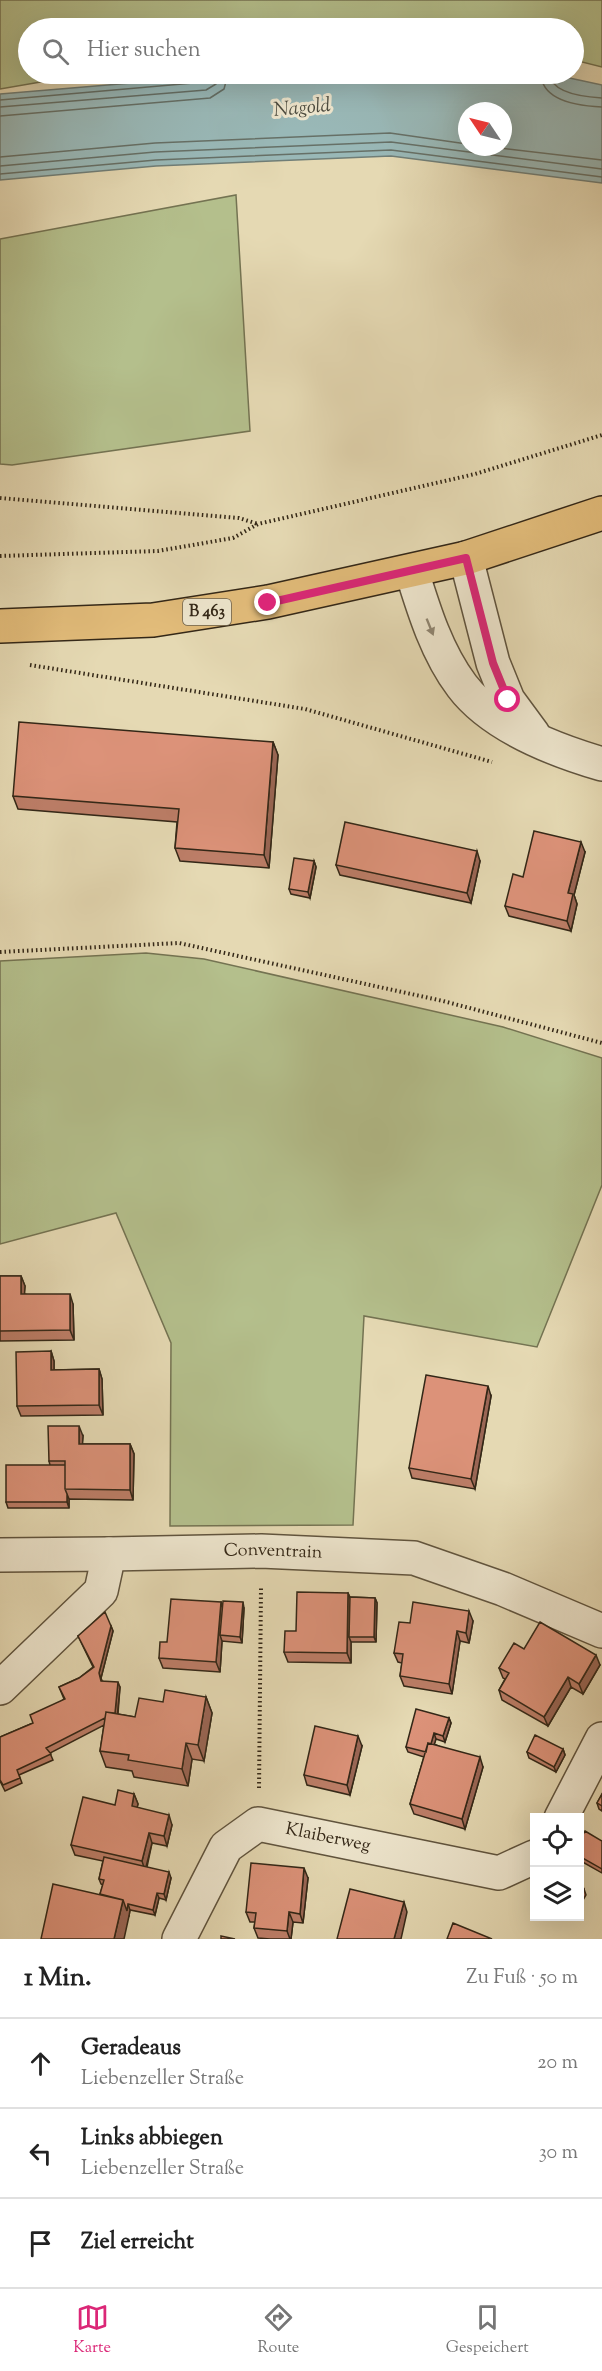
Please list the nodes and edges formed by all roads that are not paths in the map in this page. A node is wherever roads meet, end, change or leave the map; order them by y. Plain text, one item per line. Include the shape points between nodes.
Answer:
1 (602, 513) edge
2 (466, 558) junction
3 (412, 572) junction
4 (0, 626) edge
5 (535, 738) junction
6 (602, 764) edge
7 (109, 1554) junction
8 (0, 1555) edge
9 (602, 1631) edge
10 (0, 1688) edge
11 (602, 1739) edge
12 (564, 1813) edge
13 (530, 1859) edge
14 (179, 1939) edge

1 - 2 main road, B 463
2 - 3 main road, B 463
2 - 5 street via 493,663 508,700
3 - 4 main road, B 463 via 268,603 153,620
3 -> 5 street via 431,631 462,686 494,717
5 - 6 street
7 - 8 street, Conventrain
7 - 9 street, Conventrain via 261,1551 414,1558 503,1589
7 - 10 street via 101,1592
11 - 12 street
13 - 14 street, Klaiberweg via 499,1873 258,1824 226,1847

